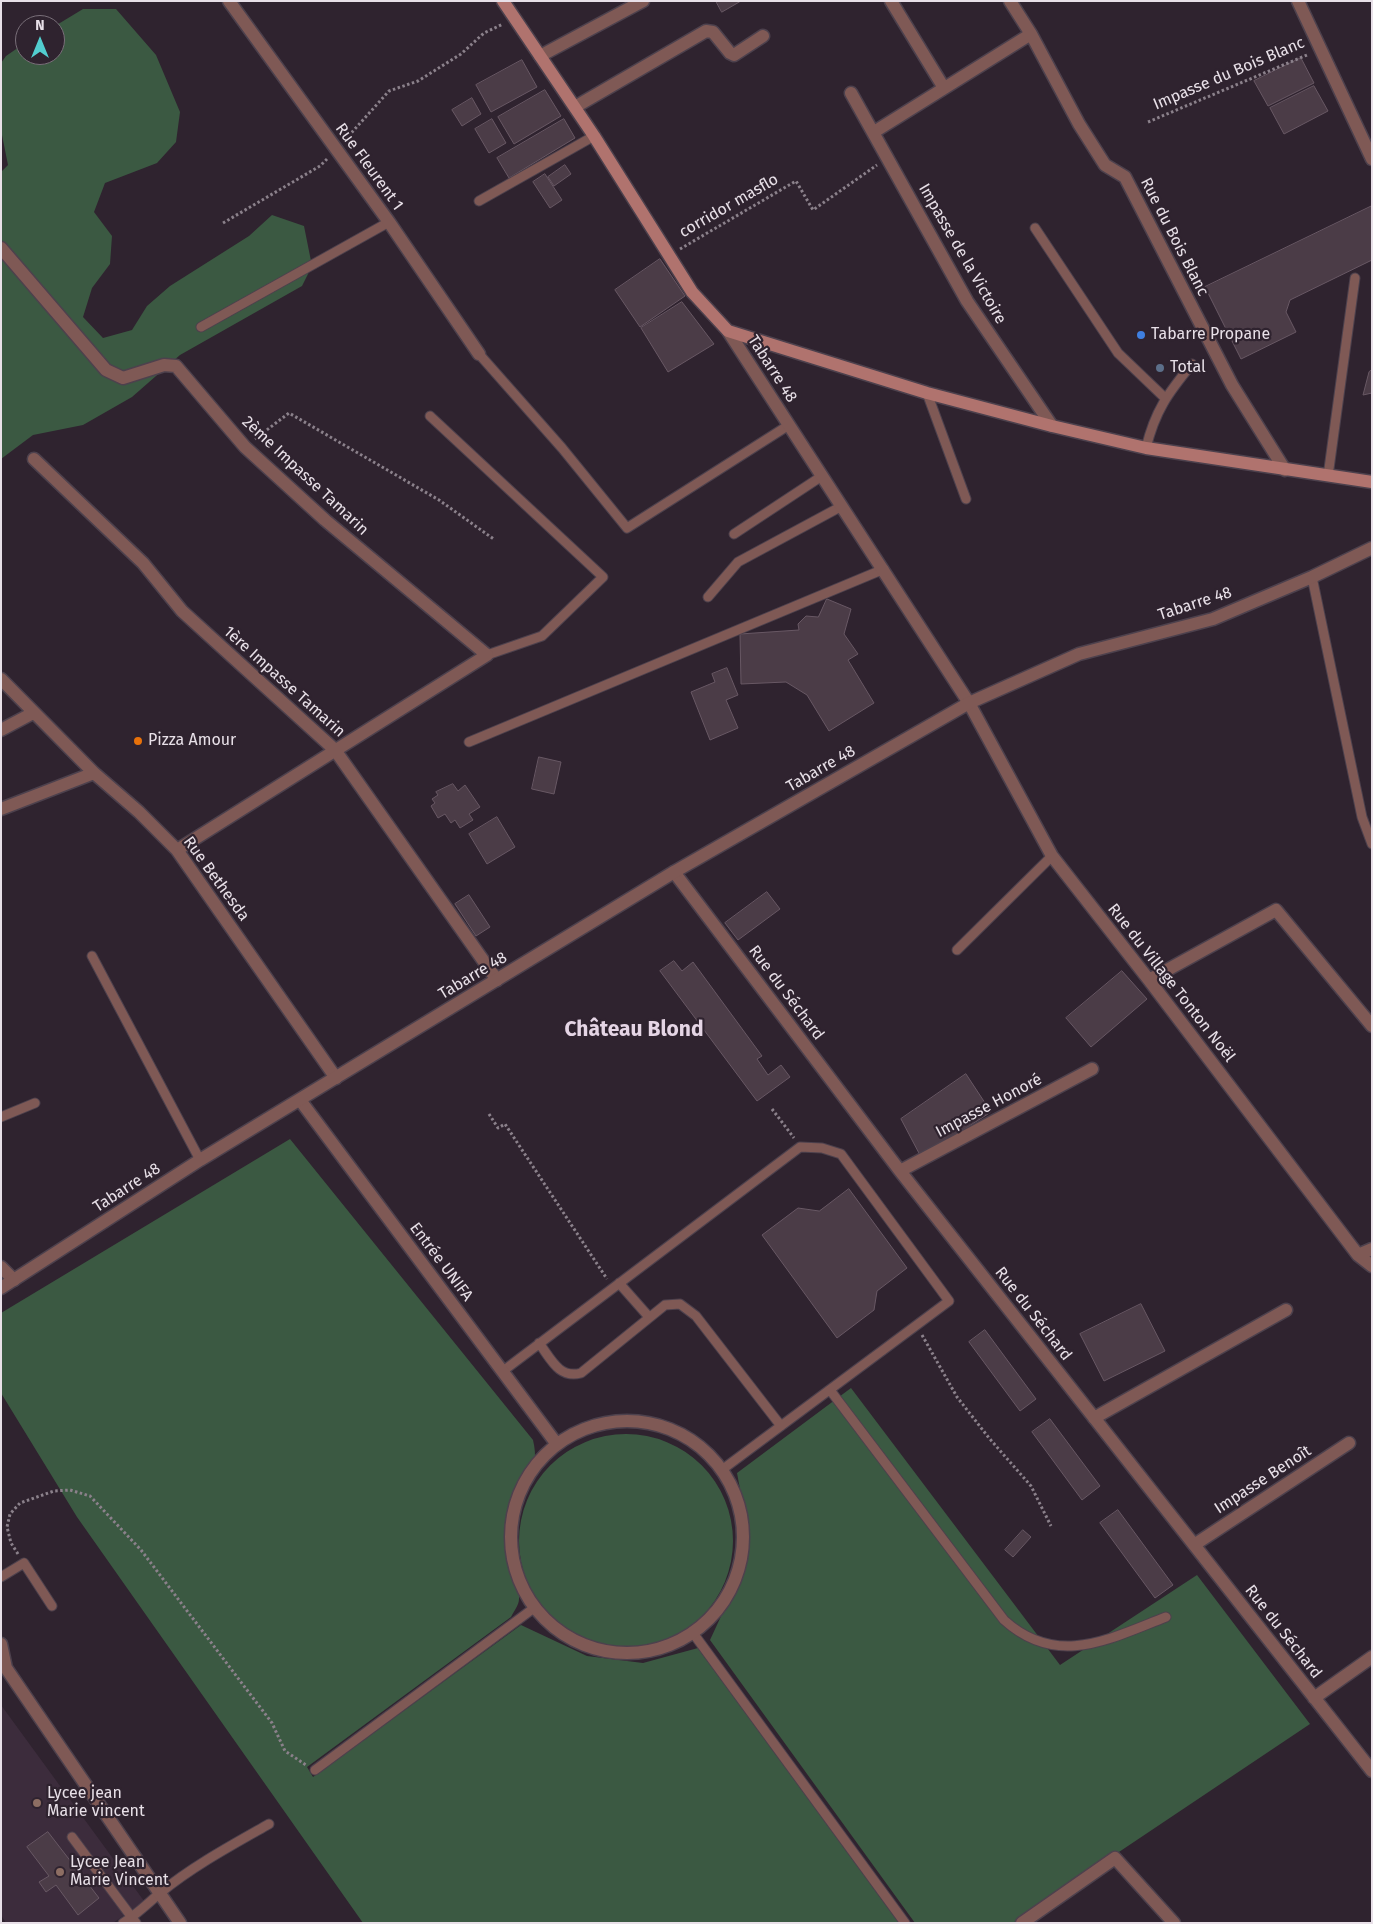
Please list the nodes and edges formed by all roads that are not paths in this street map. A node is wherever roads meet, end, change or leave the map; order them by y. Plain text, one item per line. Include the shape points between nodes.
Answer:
1 (229, 1) edge
2 (503, 1) edge
3 (642, 1) edge
4 (891, 1) edge
5 (1010, 1) edge
6 (1298, 1) edge
7 (1031, 34) junction
8 (763, 36) dead end
9 (540, 56) junction
10 (944, 88) junction
11 (851, 93) dead end
12 (575, 107) junction
13 (874, 132) junction
14 (594, 136) junction
15 (1372, 159) edge
16 (479, 200) dead end
17 (389, 222) junction
18 (1034, 228) dead end
19 (1, 248) edge
20 (1355, 278) dead end
21 (201, 327) dead end
22 (728, 331) junction
23 (479, 354) joint
24 (1192, 364) dead end
25 (927, 393) junction
26 (1165, 398) junction
27 (430, 416) dead end
28 (789, 425) junction
29 (1052, 426) junction
30 (1146, 448) junction
31 (34, 458) dead end
32 (1285, 470) junction
33 (822, 476) junction
34 (1328, 476) junction
35 (1372, 482) edge
36 (966, 499) dead end
37 (842, 506) junction
38 (734, 534) dead end
39 (1372, 548) edge
40 (884, 569) junction
41 (1312, 577) junction
42 (708, 597) dead end
43 (487, 655) junction
44 (1, 679) edge
45 (968, 702) junction
46 (33, 713) junction
47 (1, 730) edge
48 (469, 742) dead end
49 (335, 750) junction
50 (94, 773) junction
51 (1, 809) edge
52 (1372, 844) edge
53 (177, 850) junction
54 (1052, 856) junction
55 (674, 872) junction
56 (957, 950) dead end
57 (92, 956) dead end
58 (497, 980) junction
59 (1149, 980) junction
60 (1372, 1026) edge
61 (1092, 1069) dead end
62 (336, 1078) junction
63 (300, 1100) junction
64 (35, 1103) dead end
65 (1, 1118) edge
66 (200, 1160) junction
67 (900, 1171) junction
68 (1372, 1249) edge
69 (1358, 1255) junction
70 (1, 1266) edge
71 (1372, 1266) edge
72 (14, 1280) junction
73 (616, 1286) junction
74 (1, 1288) edge
75 (1286, 1310) dead end
76 (649, 1317) junction
77 (539, 1344) junction
78 (502, 1371) junction
79 (830, 1390) junction
80 (1094, 1418) junction
81 (781, 1426) junction
82 (556, 1443) junction
83 (1350, 1443) dead end
84 (723, 1469) junction
85 (1194, 1545) junction
86 (1, 1577) edge
87 (52, 1606) dead end
88 (534, 1608) junction
89 (1166, 1617) dead end
90 (693, 1633) junction
91 (1, 1644) edge
92 (1372, 1657) edge
93 (3, 1666) edge
94 (1314, 1698) junction
95 (315, 1770) road end
96 (1372, 1772) edge
97 (268, 1824) dead end
98 (72, 1836) dead end
99 (159, 1894) junction
100 (134, 1920) edge
101 (123, 1923) edge
102 (180, 1923) edge
103 (905, 1923) edge
104 (1022, 1923) edge
105 (1174, 1923) edge

1 - 17 street, Rue Fleurent 1
2 - 9 main road
3 - 9 street
4 - 10 street
5 - 7 street, Rue du Bois Blanc
6 - 15 street
7 - 10 street
7 - 32 street, Rue du Bois Blanc via 1104,166 1127,182 1232,385
8 - 12 street via 734,55 713,32 706,31
9 - 12 main road
10 - 13 street
11 - 13 street, Impasse de la Victoire
12 - 14 main road
13 - 29 street, Impasse de la Victoire via 967,301
14 - 16 lane
14 - 22 main road via 692,292
17 - 21 lane
17 - 23 street, Rue Fleurent 1
18 - 26 lane via 1118,353
19 - 43 street, 2ème Impasse Tamarin via 106,370 123,378 164,365 176,366 245,447 325,520
20 - 34 lane
22 - 25 main road
22 - 28 street, Tabarre 48
23 - 28 lane via 562,448 626,528
24 - 26 lane
25 - 29 main road
25 - 36 lane
26 - 30 lane
27 - 43 lane via 603,577 542,636
28 - 33 street, Tabarre 48
29 - 30 main road
30 - 32 main road
31 - 49 street, 1ère Impasse Tamarin via 144,563 182,612
32 - 34 main road
33 - 37 street, Tabarre 48
33 - 38 lane
34 - 35 main road
37 - 40 street, Tabarre 48
37 - 42 lane via 738,562
39 - 41 street, Tabarre 48
40 - 45 street, Tabarre 48
40 - 48 lane
41 - 45 street, Tabarre 48 via 1213,619 1079,654
41 - 52 lane via 1362,817
43 - 49 street
44 - 46 street, Rue Bethesda
45 - 54 street, Rue du Village Tonton Noël
45 - 55 street, Tabarre 48
46 - 47 street
46 - 50 street, Rue Bethesda
49 - 53 street
49 - 58 street, 1ère Impasse Tamarin
50 - 51 street
50 - 53 street, Rue Bethesda
53 - 62 street, Rue Bethesda
54 - 56 lane
54 - 59 street, Rue du Village Tonton Noël
55 - 58 street, Tabarre 48
55 - 67 street, Rue du Séchard
57 - 66 lane
58 - 62 street, Tabarre 48
59 - 60 street via 1276,910
59 - 69 street, Rue du Village Tonton Noël
61 - 67 street, Impasse Honoré
62 - 63 street, Tabarre 48
63 - 66 street, Tabarre 48
63 - 78 street, Entrée UNIFA
64 - 65 lane
66 - 72 street, Tabarre 48
67 - 80 street, Rue du Séchard
68 - 69 street
69 - 71 street, Rue du Village Tonton Noël
70 - 72 street
72 - 74 street, Tabarre 48
73 - 76 lane
73 - 77 lane
73 - 79 lane via 800,1147 822,1148 841,1154 949,1301
75 - 80 street
76 - 77 lane via 581,1373 573,1375 560,1371
76 - 81 lane via 672,1303 689,1309
77 - 78 lane
78 - 82 street, Entrée UNIFA
79 - 81 lane
79 - 89 lane via 1004,1620 1016,1631 1067,1647 1084,1647
80 - 85 street, Rue du Séchard
81 - 84 lane
82 - 84 street via 589,1426 626,1420 663,1425 696,1442
82 - 88 street via 530,1470 514,1503 509,1539 516,1576
83 - 85 street, Impasse Benoît
84 - 90 street via 739,1502 745,1539 738,1575 720,1608
85 - 94 street, Rue du Séchard
86 - 87 lane via 24,1563
88 - 90 street via 559,1632 591,1648 626,1654 661,1649
88 - 95 lane
90 - 103 lane
91 - 93 street
92 - 94 street
93 - 99 street
94 - 96 street, Rue du Séchard
97 - 99 lane
98 - 100 lane
99 - 100 lane
99 - 102 street
100 - 101 lane
104 - 105 street via 1115,1858

